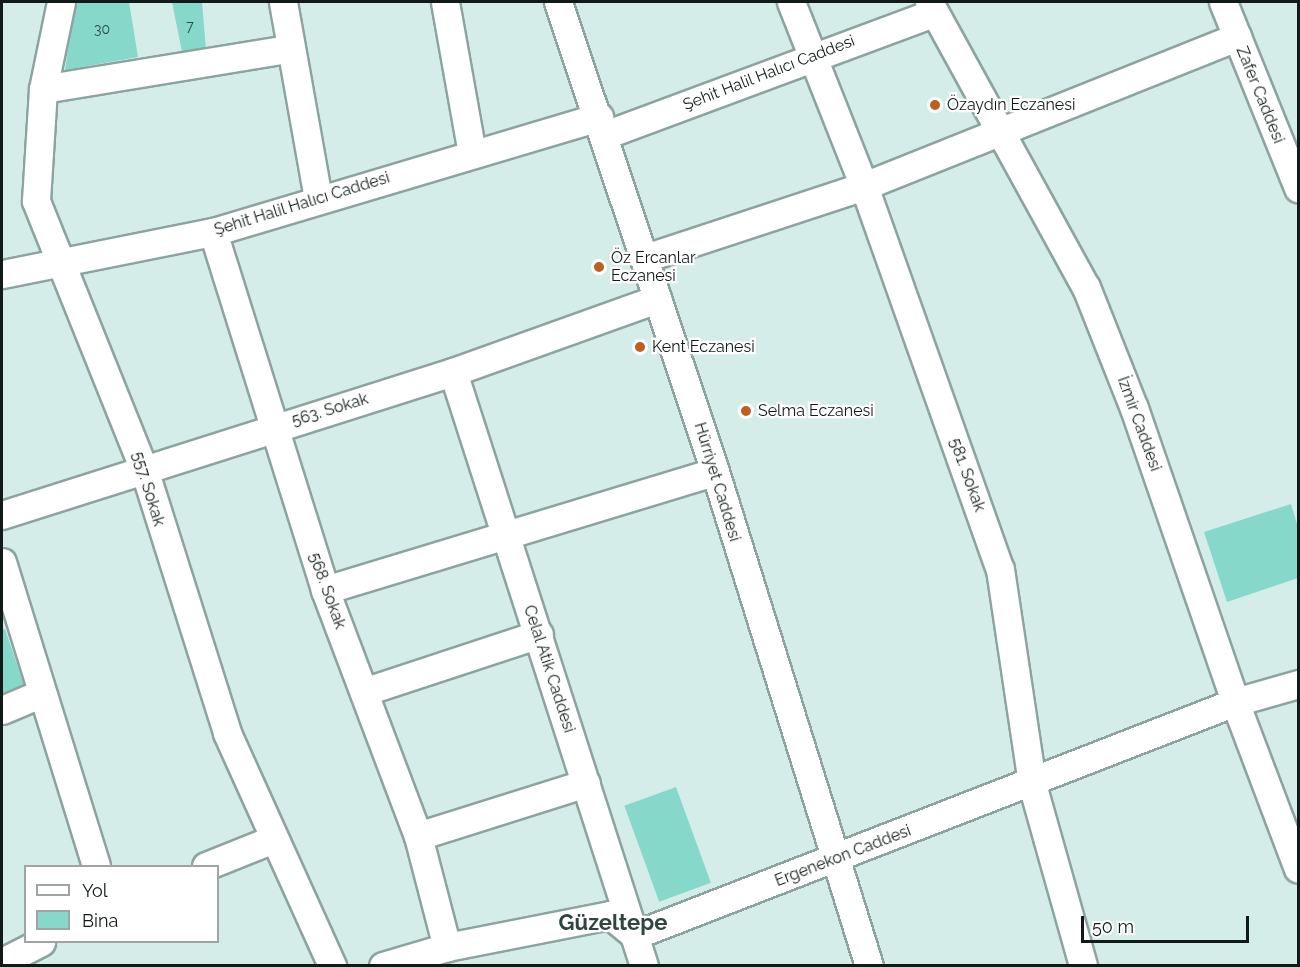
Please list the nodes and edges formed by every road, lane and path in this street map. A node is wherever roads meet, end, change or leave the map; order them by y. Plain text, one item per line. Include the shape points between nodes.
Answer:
1 (61, 2) edge
2 (283, 2) edge
3 (445, 2) edge
4 (558, 2) edge
5 (791, 2) edge
6 (1223, 2) edge
7 (931, 7) edge
8 (1237, 37) junction
9 (288, 49) junction
10 (810, 57) junction
11 (43, 88) junction
12 (602, 126) junction
13 (1000, 132) junction
14 (472, 153) junction
15 (864, 186) junction
16 (1299, 188) edge
17 (318, 199) junction
18 (213, 232) junction
19 (645, 258) junction
20 (61, 260) junction
21 (2, 274) edge
22 (657, 298) junction
23 (453, 372) junction
24 (272, 428) junction
25 (144, 469) junction
26 (713, 472) junction
27 (2, 515) edge
28 (504, 537) junction
29 (2, 562) edge
30 (325, 590) junction
31 (539, 634) junction
32 (1299, 684) edge
33 (366, 691) junction
34 (42, 693) junction
35 (1235, 702) junction
36 (2, 710) edge
37 (586, 783) junction
38 (1032, 784) junction
39 (418, 836) junction
40 (271, 840) junction
41 (833, 860) junction
42 (95, 865) edge
43 (211, 865) edge
44 (1299, 869) edge
45 (634, 935) junction
46 (39, 943) edge
47 (447, 947) junction
48 (2, 962) edge
49 (332, 966) edge
50 (383, 966) edge
51 (644, 966) edge
52 (869, 966) edge
53 (1083, 966) edge

1 - 11 street, 557. Sokak
2 - 9 street
3 - 14 street
4 - 12 street, Hürriyet Caddesi
5 - 10 street, 581. Sokak
6 - 8 street, Zafer Caddesi
7 - 10 street, Şehit Halil Halıcı Caddesi
7 - 13 street, İzmir Caddesi
8 - 13 street
8 - 16 street, Zafer Caddesi
9 - 11 street
9 - 17 street
10 - 12 street, Şehit Halil Halıcı Caddesi
10 - 15 street, 581. Sokak
11 - 20 street, 557. Sokak via 36,201
12 - 14 street, Şehit Halil Halıcı Caddesi
12 - 19 street, Hürriyet Caddesi
13 - 15 street
13 - 35 street, İzmir Caddesi via 1062,237 1093,305 1134,408
14 - 17 street, Şehit Halil Halıcı Caddesi
15 - 19 street
15 - 38 street, 581. Sokak via 1000,568
17 - 18 street, Şehit Halil Halıcı Caddesi
18 - 20 street, Şehit Halil Halıcı Caddesi
18 - 24 street, 568. Sokak
19 - 22 street, Hürriyet Caddesi
20 - 21 street, Şehit Halil Halıcı Caddesi
20 - 25 street, 557. Sokak
22 - 23 street, 563. Sokak
22 - 26 street, Hürriyet Caddesi
23 - 24 street, 563. Sokak
23 - 28 street, Celal Atik Caddesi
24 - 25 street, 563. Sokak
24 - 30 street, 568. Sokak
25 - 27 street, 563. Sokak
25 - 40 street, 557. Sokak via 227,733
26 - 28 street
26 - 41 street, Hürriyet Caddesi
28 - 30 street
28 - 31 street, Celal Atik Caddesi
29 - 34 street
30 - 33 street, 568. Sokak
31 - 33 street
31 - 37 street, Celal Atik Caddesi
32 - 35 street, Ergenekon Caddesi
33 - 39 street, 568. Sokak
34 - 36 street
34 - 42 street
35 - 38 street, Ergenekon Caddesi
35 - 44 street, İzmir Caddesi
37 - 39 street
37 - 45 street, Celal Atik Caddesi
38 - 41 street, Ergenekon Caddesi
38 - 53 street, 581. Sokak
39 - 47 street, 568. Sokak
40 - 43 street
40 - 49 street, 557. Sokak
41 - 45 street, Ergenekon Caddesi
41 - 52 street, Hürriyet Caddesi
45 - 47 street via 609,915
45 - 51 street, Celal Atik Caddesi
46 - 48 street
47 - 50 street

